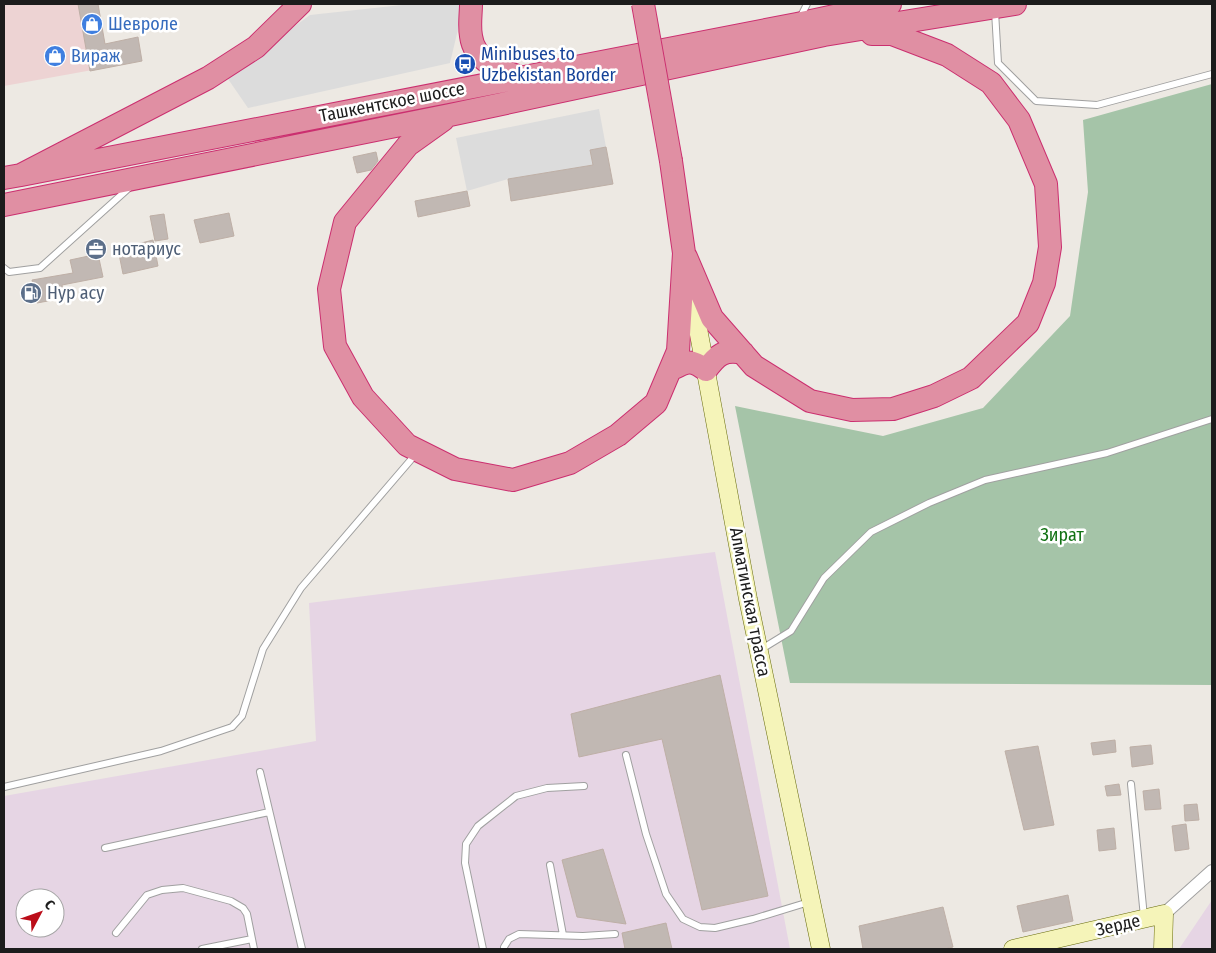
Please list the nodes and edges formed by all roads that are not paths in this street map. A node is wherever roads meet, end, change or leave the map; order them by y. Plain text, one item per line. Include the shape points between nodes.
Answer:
1 (300, 4) edge
2 (470, 4) edge
3 (643, 4) edge
4 (807, 4) edge
5 (890, 4) edge
6 (1001, 5) edge
7 (796, 30) junction
8 (824, 35) junction
9 (1212, 74) edge
10 (530, 83) junction
11 (450, 115) junction
12 (135, 152) junction
13 (12, 176) edge
14 (140, 177) junction
15 (4, 205) edge
16 (684, 253) junction
17 (4, 268) edge
18 (742, 353) junction
19 (670, 370) junction
20 (706, 370) junction
21 (1212, 419) edge
22 (419, 451) junction
23 (759, 650) junction
24 (626, 755) dead end
25 (260, 772) dead end
26 (1131, 784) dead end
27 (584, 786) dead end
28 (4, 787) edge
29 (269, 812) junction
30 (105, 848) dead end
31 (550, 865) dead end
32 (1212, 871) edge
33 (810, 901) junction
34 (1164, 914) junction
35 (1144, 919) junction
36 (116, 933) dead end
37 (616, 934) dead end
38 (563, 935) junction
39 (252, 939) junction
40 (202, 949) edge
41 (254, 949) edge
42 (302, 949) edge
43 (483, 949) edge
44 (504, 949) edge
45 (820, 949) edge
46 (1013, 949) edge
47 (1163, 949) edge

1 - 13 highway via 256,47 208,78
2 - 10 highway via 472,40 481,57 495,68
3 - 16 highway, bridge
4 - 7 lane
5 - 7 highway
6 - 8 highway
6 - 9 lane via 998,63 1036,101 1097,105
7 - 8 highway
7 - 10 highway, Ташкентское шоссе
8 - 18 highway via 892,34 946,55 991,83 1019,120 1046,184 1050,247 1044,283 1028,323 971,378 934,396 893,409 852,410 810,401 754,366
10 - 11 highway
10 - 12 highway, Ташкентское шоссе
11 - 14 highway
11 - 22 highway via 408,145 345,222 330,289 335,346 358,388 407,445
12 - 13 highway, Ташкентское шоссе
12 - 14 highway
14 - 15 highway
14 - 17 lane via 40,268 9,272
16 - 18 highway via 712,318
16 - 19 highway via 678,351
16 - 20 street, Алматинская трасса
18 - 20 highway via 723,353
19 - 20 highway via 687,361
19 - 22 highway via 656,403 618,435 570,463 513,480 456,469
20 - 23 street, Алматинская трасса
21 - 23 lane via 1107,453 985,480 871,532 824,578 791,631
22 - 28 lane via 301,588 264,649 242,716 232,727 161,751
23 - 33 street, Алматинская трасса
24 - 33 lane via 663,886 683,919 715,928
25 - 29 lane
26 - 35 lane
27 - 43 lane via 547,788 516,796 478,826 466,844 465,863
29 - 30 lane
29 - 42 lane
31 - 38 lane
32 - 34 street
33 - 45 street, Алматинская трасса
34 - 35 street, Зерде
34 - 47 street
35 - 46 street, Зерде
36 - 39 lane via 147,894 183,888 231,901 243,908
37 - 38 lane
38 - 44 lane via 519,934 509,939
39 - 40 lane
39 - 41 lane

